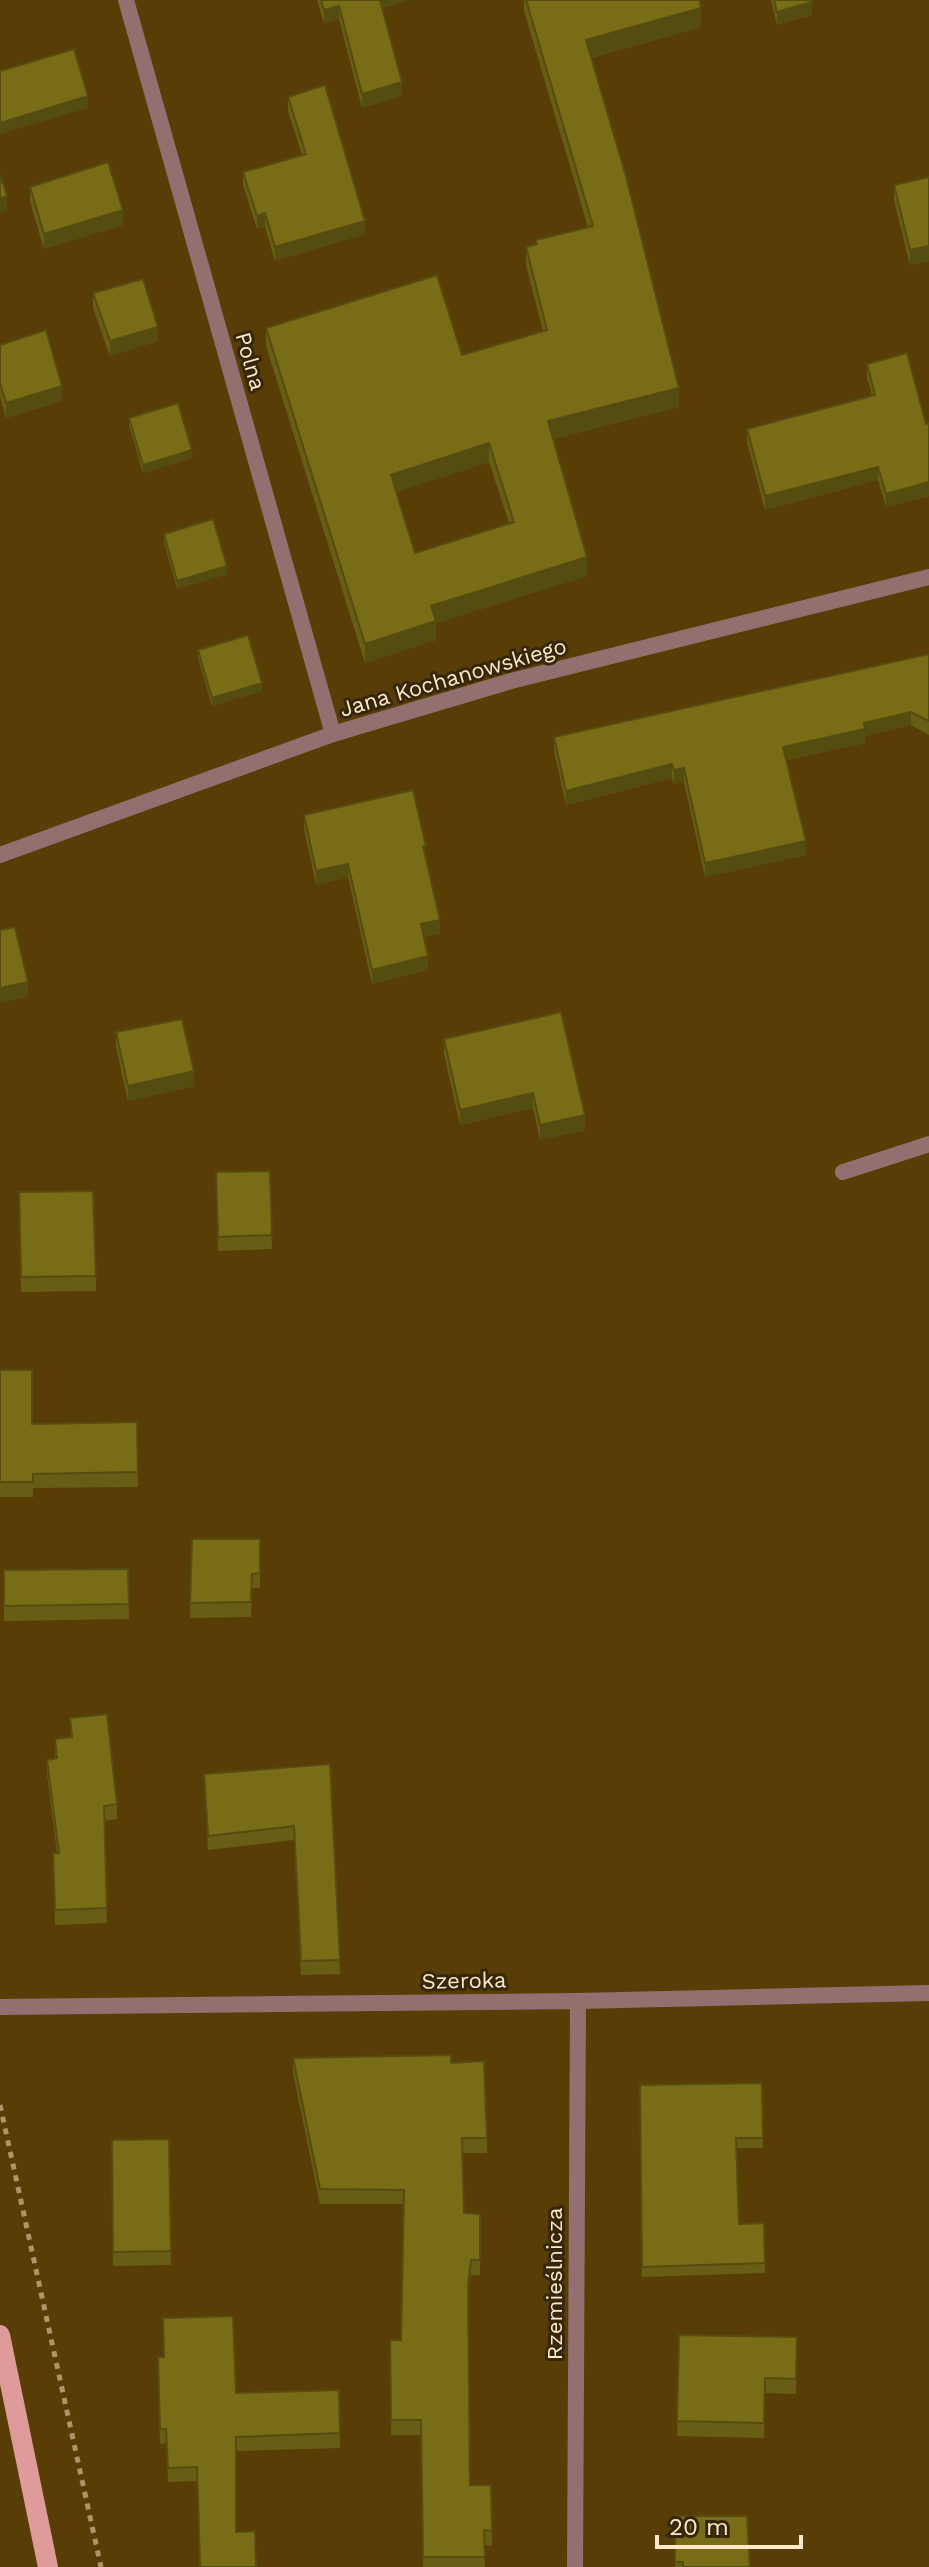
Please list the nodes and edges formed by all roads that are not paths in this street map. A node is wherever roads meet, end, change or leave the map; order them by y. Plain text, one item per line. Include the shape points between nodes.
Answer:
1 (126, 0) edge
2 (929, 577) edge
3 (333, 734) junction
4 (0, 855) edge
5 (929, 1144) edge
6 (843, 1172) dead end
7 (929, 1993) edge
8 (578, 2001) junction
9 (0, 2007) edge
10 (0, 2335) edge
11 (48, 2567) edge
12 (575, 2567) edge

1 - 3 street, Polna
2 - 3 street, Jana Kochanowskiego via 511,681
3 - 4 street, Jana Kochanowskiego
5 - 6 street
7 - 8 street, Szeroka
8 - 9 street, Szeroka
8 - 12 street, Rzemieślnicza
10 - 11 main road

